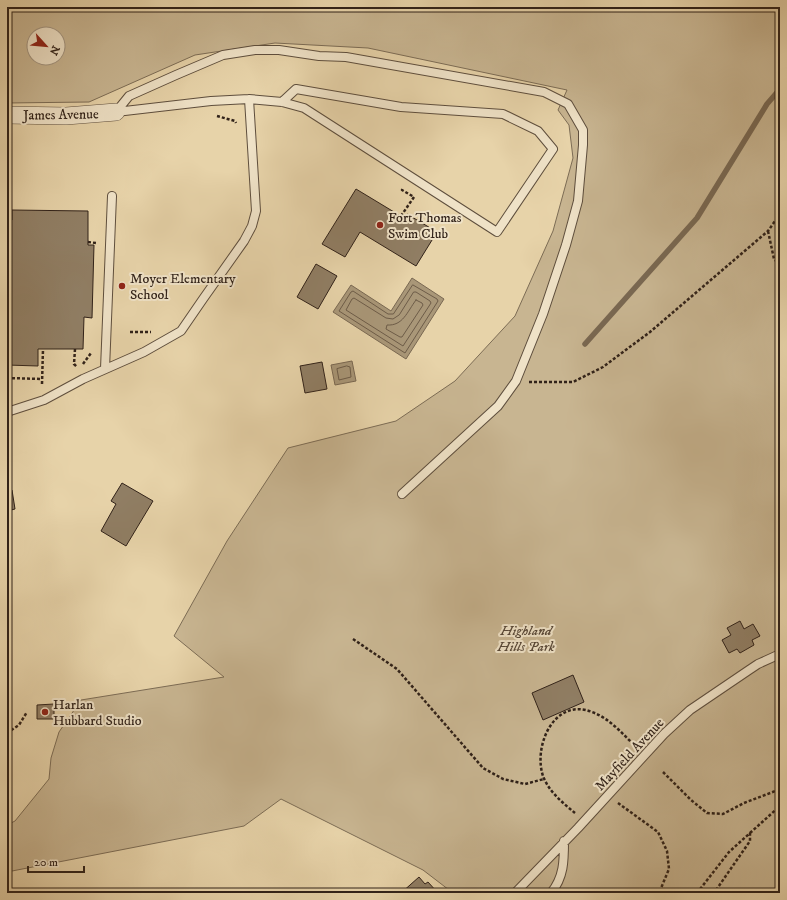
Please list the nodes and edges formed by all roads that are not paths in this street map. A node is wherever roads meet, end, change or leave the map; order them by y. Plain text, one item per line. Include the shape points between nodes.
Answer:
1 (249, 99) junction
2 (282, 102) junction
3 (116, 112) junction
4 (7, 115) edge
5 (112, 196) dead end
6 (105, 369) junction
7 (7, 412) edge
8 (402, 494) dead end
9 (780, 654) edge
10 (564, 842) junction
11 (515, 893) edge
12 (551, 893) edge

1 - 2 lane
1 - 3 lane
1 - 6 lane via 256,211 244,241 181,331 144,352
2 - 2 lane via 304,108 497,232 553,149 538,131 503,114 401,107 296,89
3 - 4 street, James Avenue via 66,116
3 - 8 lane via 129,96 176,74 224,55 255,50 346,57 544,92 568,104 583,130 578,201 543,314 516,381 498,406
5 - 6 lane
6 - 7 lane via 44,400
9 - 10 lane, Mayfield Avenue via 758,664 690,710 659,739
10 - 11 lane, Mayfield Avenue
10 - 12 lane via 562,876

